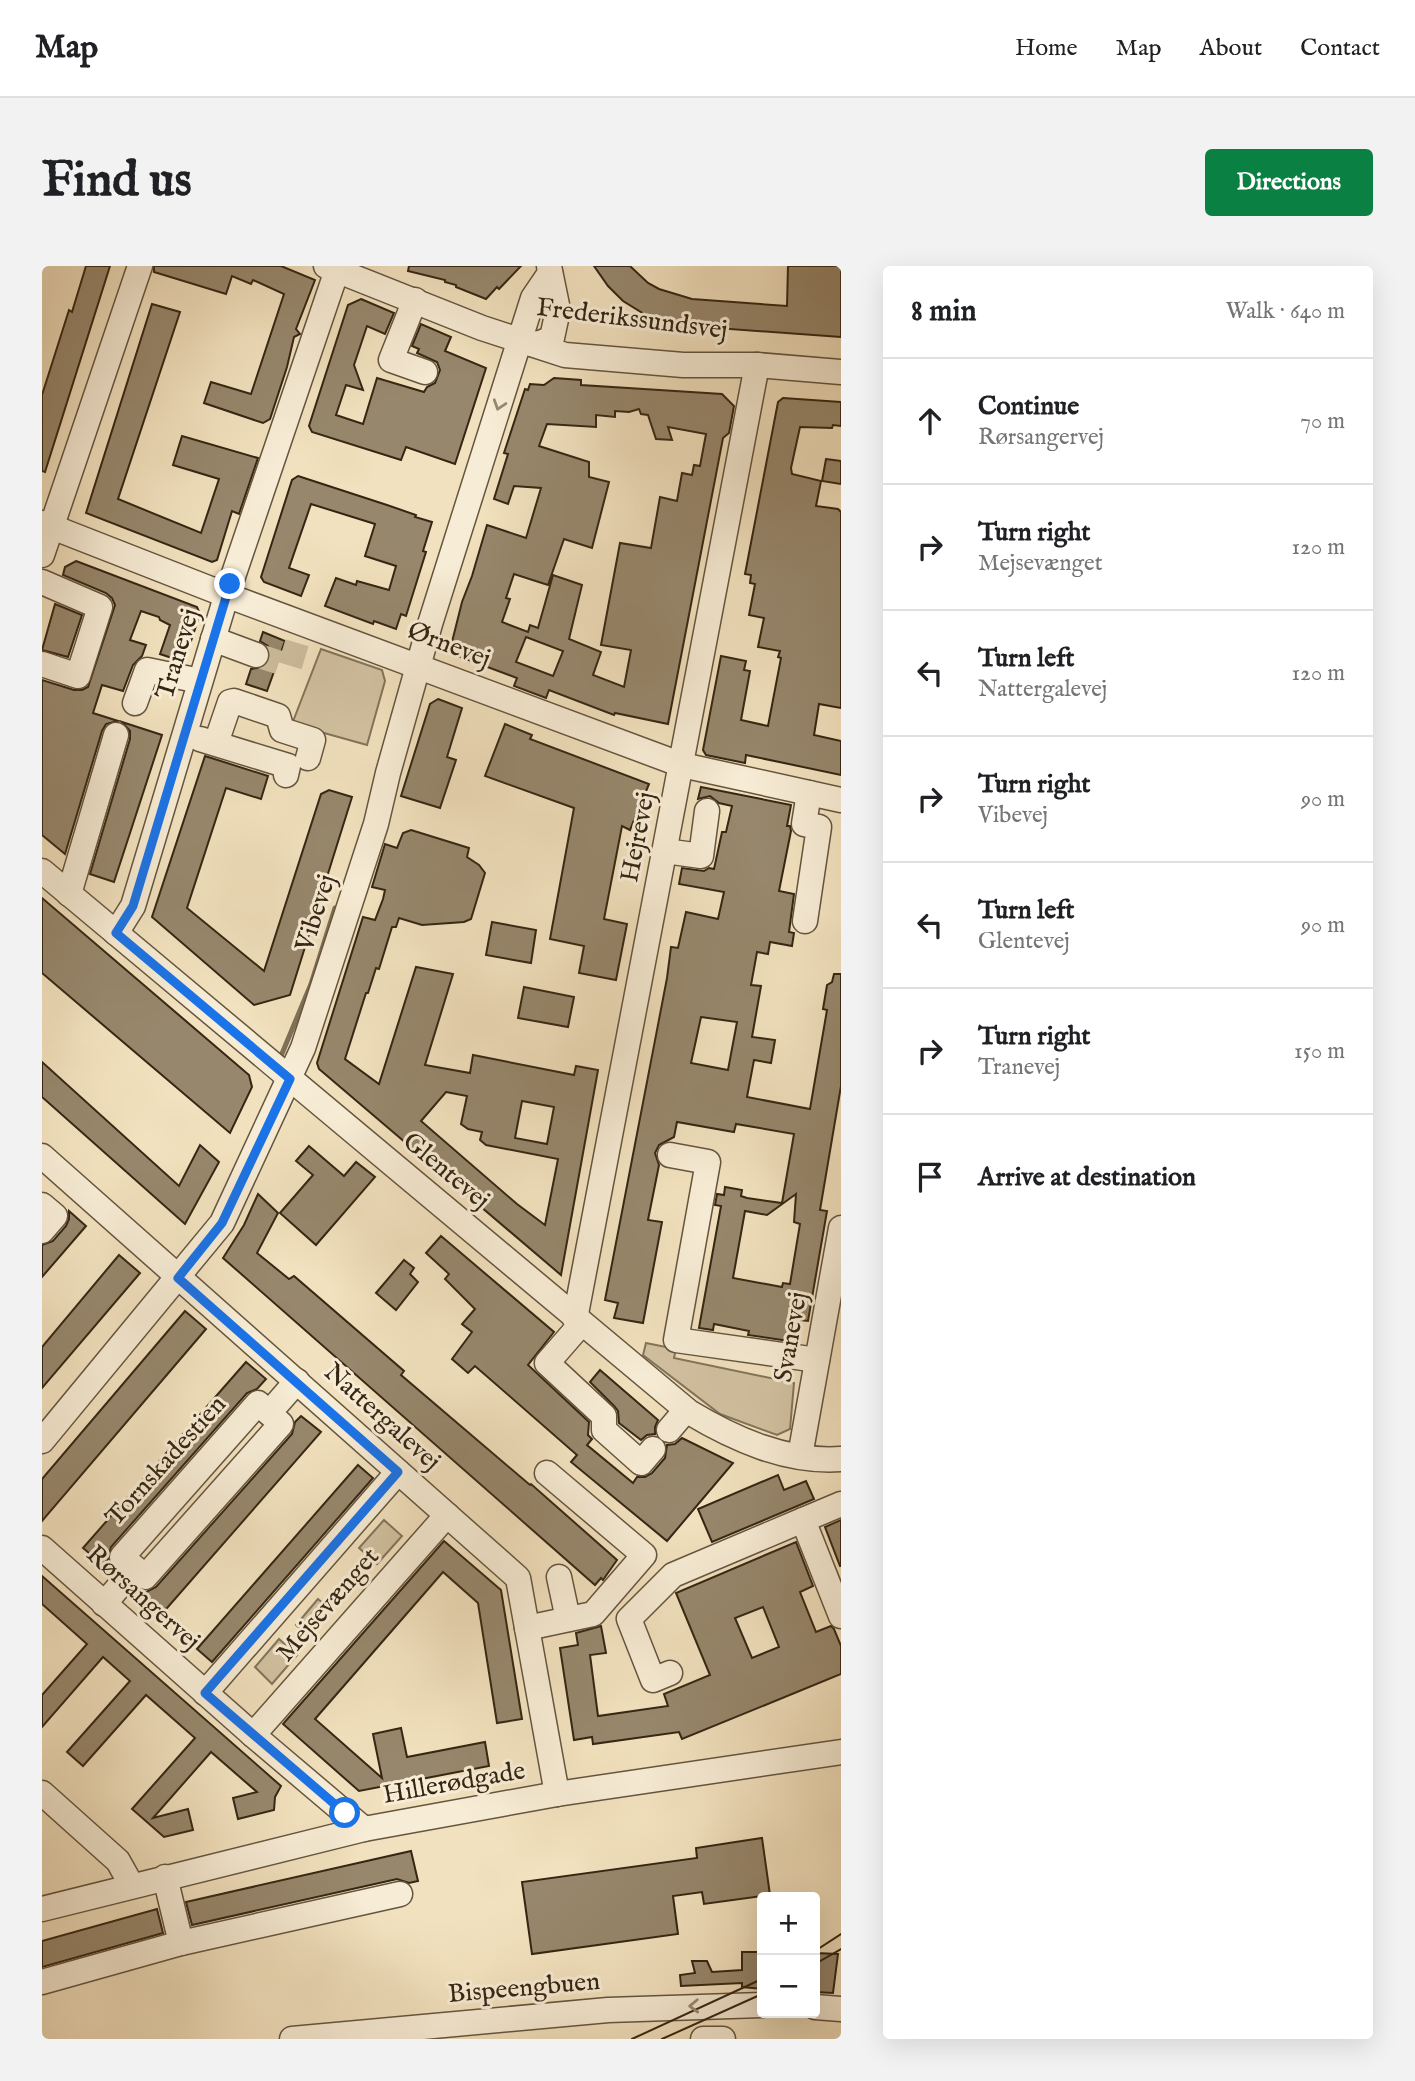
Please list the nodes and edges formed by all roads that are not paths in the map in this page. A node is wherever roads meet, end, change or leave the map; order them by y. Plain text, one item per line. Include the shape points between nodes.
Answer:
1 (140, 266) edge
2 (332, 268) edge
3 (550, 270) edge
4 (415, 300) junction
5 (525, 338) junction
6 (757, 365) junction
7 (425, 372) dead end
8 (841, 372) edge
9 (47, 525) edge
10 (42, 555) edge
11 (42, 582) edge
12 (226, 595) junction
13 (213, 639) junction
14 (256, 655) tunnel mouth
15 (42, 664) edge
16 (418, 666) junction
17 (200, 681) junction
18 (135, 703) dead end
19 (185, 734) junction
20 (116, 735) dead end
21 (216, 743) junction
22 (308, 758) dead end
23 (682, 765) junction
24 (286, 775) dead end
25 (809, 793) junction
26 (841, 800) edge
27 (707, 811) dead end
28 (665, 851) junction
29 (42, 871) edge
30 (69, 894) junction
31 (805, 920) dead end
32 (116, 933) junction
33 (290, 1079) junction
34 (670, 1155) dead end
35 (42, 1156) edge
36 (65, 1175) junction
37 (42, 1203) edge
38 (841, 1228) edge
39 (42, 1231) edge
40 (178, 1278) junction
41 (578, 1321) junction
42 (817, 1360) junction
43 (297, 1381) junction
44 (686, 1410) junction
45 (669, 1430) dead end
46 (42, 1441) edge
47 (653, 1449) dead end
48 (800, 1456) junction
49 (841, 1458) edge
50 (398, 1472) junction
51 (547, 1473) dead end
52 (841, 1504) edge
53 (447, 1515) junction
54 (803, 1520) junction
55 (42, 1548) edge
56 (559, 1577) dead end
57 (104, 1604) junction
58 (841, 1616) edge
59 (568, 1619) junction
60 (527, 1628) junction
61 (670, 1672) dead end
62 (205, 1693) junction
63 (253, 1735) junction
64 (841, 1752) edge
65 (42, 1793) edge
66 (557, 1794) junction
67 (364, 1829) junction
68 (165, 1877) junction
69 (132, 1886) junction
70 (400, 1894) dead end
71 (42, 1909) edge
72 (181, 1943) junction
73 (42, 1982) edge
74 (757, 2005) edge
75 (292, 2039) edge
76 (703, 2039) edge
77 (723, 2039) edge

1 - 9 street
2 - 4 street, Frederikssundsvej
2 - 12 street, Tranevej
3 - 5 street, Vibevej via 533,298
4 - 5 street, Frederikssundsvej
4 - 7 street via 391,360
5 - 6 street, Frederikssundsvej via 570,356 683,365
5 -> 16 street, Vibevej
6 - 8 street, Frederikssundsvej
6 - 23 street, Hejrevej
9 - 10 street
9 - 12 street, Ørnevej
11 - 15 street via 100,607 78,676
12 - 13 street, Tranevej
12 - 16 street, Ørnevej
13 - 14 street
13 - 17 street, Tranevej
16 - 23 street, Ørnevej
16 - 33 street, Vibevej via 376,824
17 - 18 street via 147,670
17 - 19 street, Tranevej
19 - 21 street
19 - 32 street, Tranevej via 133,906
20 - 30 street
21 - 22 street via 234,701 278,716 282,730 313,740
21 - 24 street via 288,766
23 - 25 street, Ørnevej
23 - 28 street, Hejrevej
25 - 26 street, Ørnevej
25 - 31 street via 803,824 819,827
27 - 28 street via 701,856
28 - 41 street, Hejrevej
29 - 30 street, Glentevej
30 - 32 street, Glentevej
32 - 33 street, Glentevej
33 - 40 street, Vibevej via 222,1223
33 - 41 street, Glentevej
34 - 42 street via 708,1162 676,1340
35 - 36 street, Nattergalevej
36 - 37 street
36 - 40 street, Nattergalevej
37 - 39 street via 55,1216
38 - 42 street, Svanevej
40 - 43 street, Nattergalevej
40 - 46 street, Vibevej
41 - 44 street, Glentevej
41 - 47 street via 547,1363 604,1416 604,1430 641,1462
42 - 48 street, Svanevej
43 - 50 street, Nattergalevej
43 - 57 street, Tornskadestien via 269,1413 281,1424 145,1577 135,1568
44 - 45 street
44 - 48 street, Glentevej via 755,1446
48 - 49 street, Glentevej
50 - 53 street, Nattergalevej
50 - 62 street, Mejsevænget
51 - 59 street via 644,1555 593,1614
52 - 54 street
53 - 60 street, Nattergalevej via 518,1578
53 - 63 street, Mejsevænget
54 - 58 street
54 - 61 street via 673,1576 629,1619 653,1680
55 - 57 street, Rørsangervej
56 - 59 street
57 - 62 street, Rørsangervej
59 - 60 street
60 - 66 street, Nattergalevej
62 - 63 street, Rørsangervej
63 - 67 street, Rørsangervej
64 - 66 street, Hillerødgade
65 - 69 street via 118,1860
66 - 67 street, Hillerødgade
67 - 68 street, Hillerødgade
68 - 69 street, Hillerødgade
68 - 72 street
69 - 71 street, Hillerødgade
70 - 72 street
72 - 73 street
74 -> 75 street, Bispeengbuen via 608,2010
76 - 77 street

